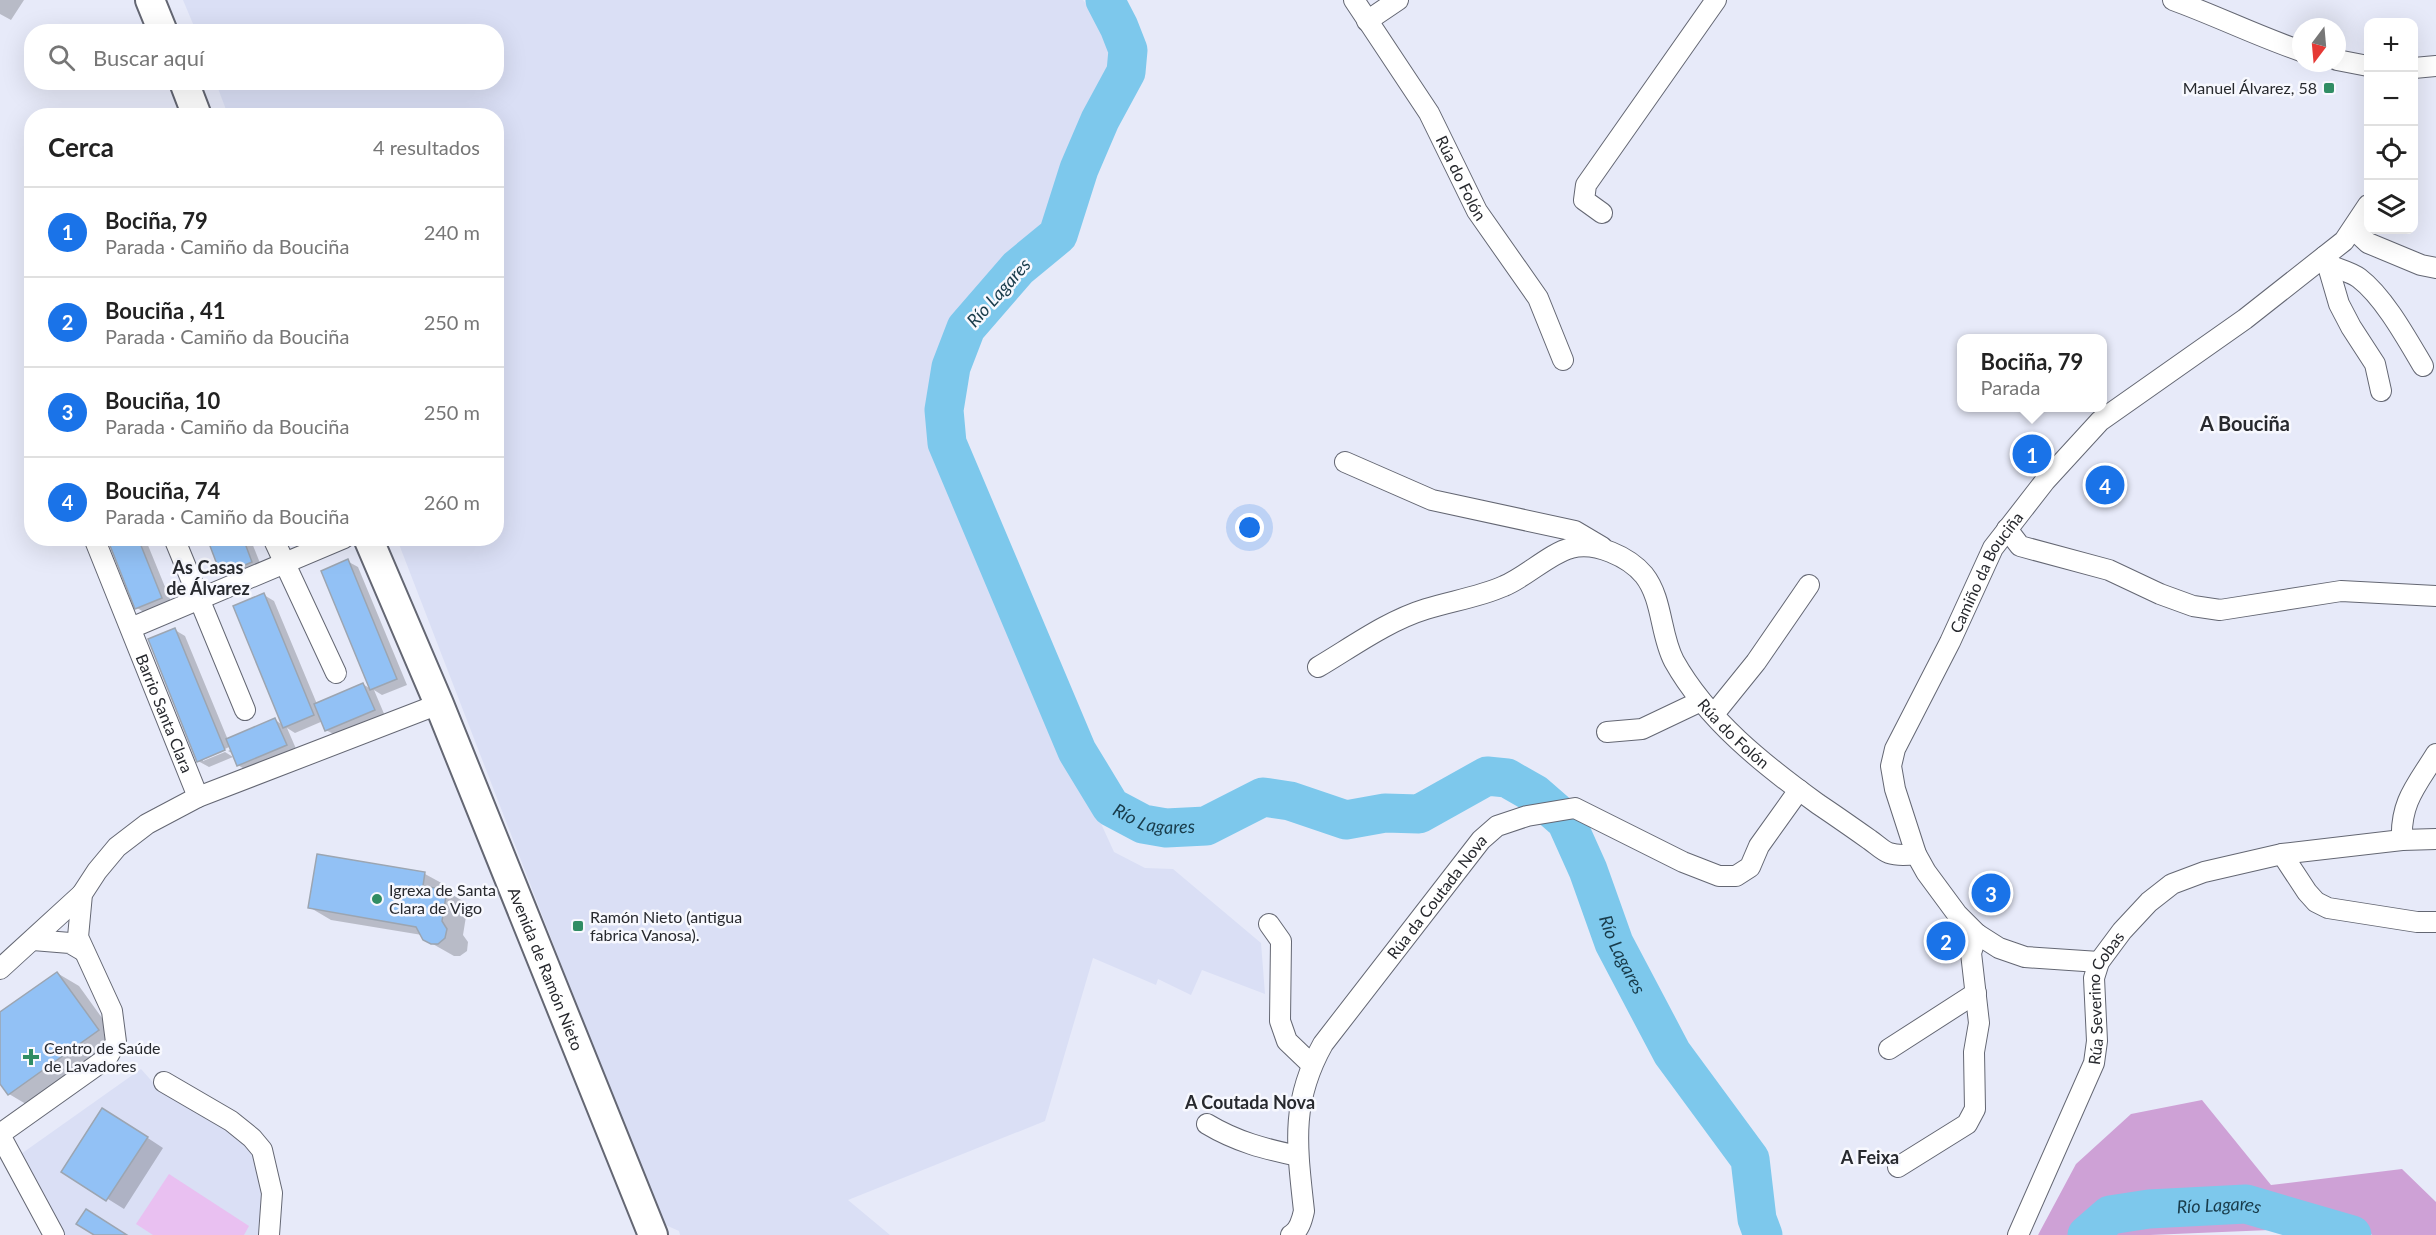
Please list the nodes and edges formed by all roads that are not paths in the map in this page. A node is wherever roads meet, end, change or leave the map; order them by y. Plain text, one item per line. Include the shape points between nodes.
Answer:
1 (150, 0) edge
2 (1353, 0) edge
3 (1398, 0) edge
4 (1716, 0) edge
5 (2174, 0) edge
6 (1367, 21) junction
7 (160, 24) edge
8 (2292, 48) edge
9 (2346, 62) edge
10 (2364, 65) edge
11 (2436, 66) edge
12 (2418, 68) edge
13 (187, 90) edge
14 (194, 108) edge
15 (2364, 212) edge
16 (1602, 213) dead end
17 (2353, 230) junction
18 (2327, 261) junction
19 (2436, 268) edge
20 (1563, 360) dead end
21 (2422, 366) dead end
22 (2381, 391) dead end
23 (1345, 462) dead end
24 (2007, 529) junction
25 (97, 546) edge
26 (177, 546) edge
27 (276, 546) edge
28 (325, 546) edge
29 (371, 546) edge
30 (1612, 553) junction
31 (283, 564) junction
32 (1809, 585) dead end
33 (2436, 596) edge
34 (199, 599) junction
35 (131, 628) junction
36 (1318, 667) dead end
37 (336, 674) dead end
38 (439, 704) junction
39 (1707, 708) junction
40 (245, 710) dead end
41 (1607, 732) dead end
42 (2436, 754) edge
43 (1799, 790) junction
44 (198, 797) junction
45 (2436, 839) edge
46 (2402, 840) junction
47 (1916, 854) junction
48 (2282, 854) junction
49 (82, 894) junction
50 (2436, 922) edge
51 (1269, 924) dead end
52 (1977, 934) junction
53 (33, 940) junction
54 (82, 950) junction
55 (2098, 962) junction
56 (0, 969) edge
57 (1976, 993) junction
58 (1889, 1049) dead end
59 (1311, 1064) junction
60 (164, 1082) dead end
61 (1208, 1124) dead end
62 (0, 1134) edge
63 (1298, 1156) junction
64 (1898, 1167) dead end
65 (54, 1235) edge
66 (268, 1235) edge
67 (653, 1235) edge
68 (1291, 1235) edge
69 (2019, 1235) edge

1 - 7 main road
2 - 6 street, Rúa do Folón
3 - 6 street
4 - 16 street via 1586,185 1584,201
5 - 8 street
6 - 20 street, Rúa do Folón via 1429,113 1477,211 1538,298
9 - 10 street
11 - 12 street
13 - 14 main road
15 - 17 street, Camiño da Bouciña
17 - 18 street, Camiño da Bouciña
17 - 19 street via 2368,243
18 - 21 street via 2359,278 2379,299
18 - 22 street via 2339,304 2375,364
18 - 24 street, Camiño da Bouciña via 2100,421
23 - 30 street, Rúa do Folón via 1432,500 1575,531
24 - 33 street via 2020,546 2109,570 2193,606 2220,610 2341,591
24 - 47 street, Camiño da Bouciña via 1993,548 1895,749 1891,766 1894,789
25 - 35 street, Barrio Santa Clara
26 - 34 street
27 - 31 street
28 - 31 street
29 - 38 main road, Avenida de Ramón Nieto
30 - 36 street, Rúa do Folón via 1588,546 1571,548 1503,587 1396,621
30 - 39 street, Rúa do Folón via 1645,576 1673,659
31 - 34 street
31 - 37 street
32 - 39 street via 1756,662
34 - 35 street
34 - 40 street
35 - 44 street, Barrio Santa Clara
38 - 44 street
38 - 67 main road, Avenida de Ramón Nieto
39 - 41 street via 1642,729
39 - 43 street, Rúa do Folón via 1740,742
42 - 46 street via 2406,803 2401,820
43 - 47 street, Rúa do Folón via 1888,853
43 - 59 street, Rúa da Coutada Nova via 1759,846 1750,867 1736,876 1719,876 1683,862 1575,808 1497,826 1481,840
44 - 49 street via 147,824 117,847
45 - 46 street, Rúa Severino Cobas
46 - 48 street, Rúa Severino Cobas
47 - 52 street, Camiño da Bouciña via 1957,914
48 - 50 street via 2316,902 2328,908
48 - 55 street, Rúa Severino Cobas via 2204,872 2172,884 2148,902
49 - 53 street
49 - 54 street via 78,937
51 - 59 street via 1281,941 1280,1021 1287,1041
52 - 55 street, Camiño da Bouciña via 1999,948 2025,957
52 - 57 street via 1971,953
53 - 54 street via 69,943
53 - 56 street
54 - 62 street via 112,1011 116,1042 106,1058
55 - 69 street, Rúa Severino Cobas via 2094,978 2094,1063
57 - 58 street
57 - 64 street via 1979,1023 1974,1052 1975,1109 1967,1124
59 - 63 street, Rúa da Coutada Nova via 1298,1117
60 - 66 street via 231,1121 262,1150 272,1193
61 - 63 street via 1253,1147
62 - 65 street
63 - 68 street, Rúa da Coutada Nova via 1304,1211 1302,1221

